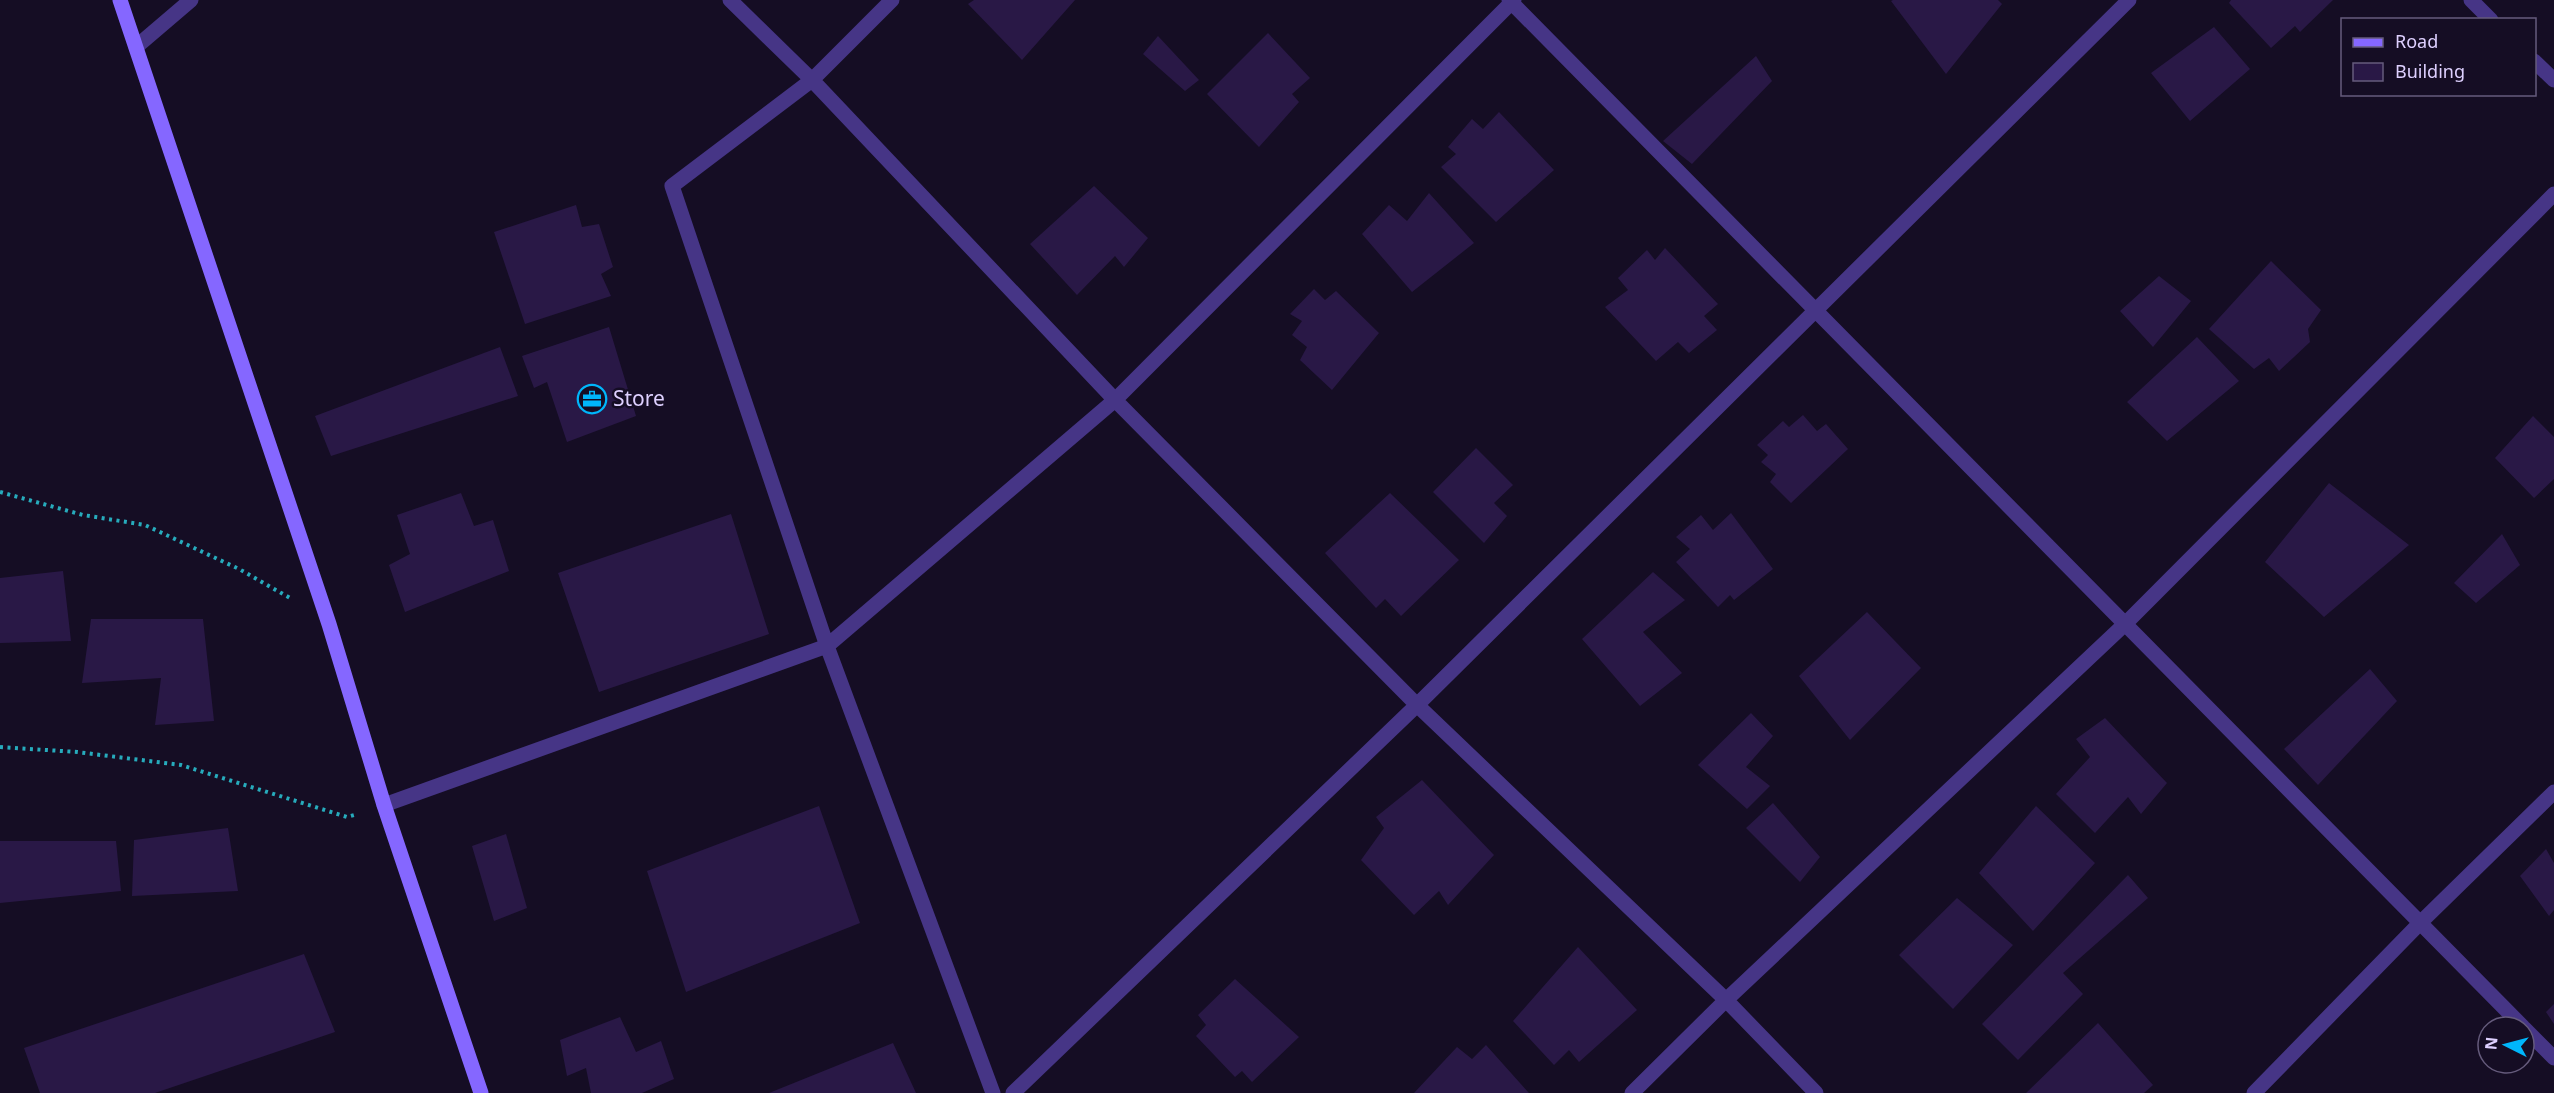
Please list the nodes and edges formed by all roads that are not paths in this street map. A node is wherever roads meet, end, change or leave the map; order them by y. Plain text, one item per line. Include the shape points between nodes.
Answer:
1 (120, 0) edge
2 (191, 0) edge
3 (730, 0) edge
4 (892, 0) edge
5 (2129, 0) edge
6 (2471, 0) edge
7 (1511, 1) edge
8 (2490, 18) edge
9 (136, 47) junction
10 (2536, 62) edge
11 (812, 80) junction
12 (2554, 80) edge
13 (2554, 194) edge
14 (1814, 311) junction
15 (1115, 400) junction
16 (2126, 623) junction
17 (827, 646) junction
18 (1417, 705) junction
19 (2554, 792) edge
20 (384, 805) junction
21 (2420, 923) junction
22 (1726, 1000) junction
23 (2510, 1015) edge
24 (2536, 1041) edge
25 (2554, 1058) edge
26 (481, 1093) edge
27 (993, 1093) edge
28 (1013, 1093) edge
29 (1632, 1093) edge
30 (1816, 1093) edge
31 (2254, 1093) edge

1 - 9 main road
2 - 9 street
3 - 11 street
4 - 11 street
5 - 14 street
6 - 8 street
7 - 14 street
7 - 15 street
9 - 20 main road via 329,624
10 - 12 street
11 - 15 street
11 - 17 street via 672,186
13 - 16 street
14 - 16 street
14 - 18 street
15 - 17 street
15 - 18 street
16 - 21 street
16 - 22 street
17 - 20 street
17 - 27 street
18 - 22 street
18 - 28 street
19 - 21 street
20 - 26 main road
21 - 23 street
21 - 31 street
22 - 29 street
22 - 30 street
24 - 25 street

